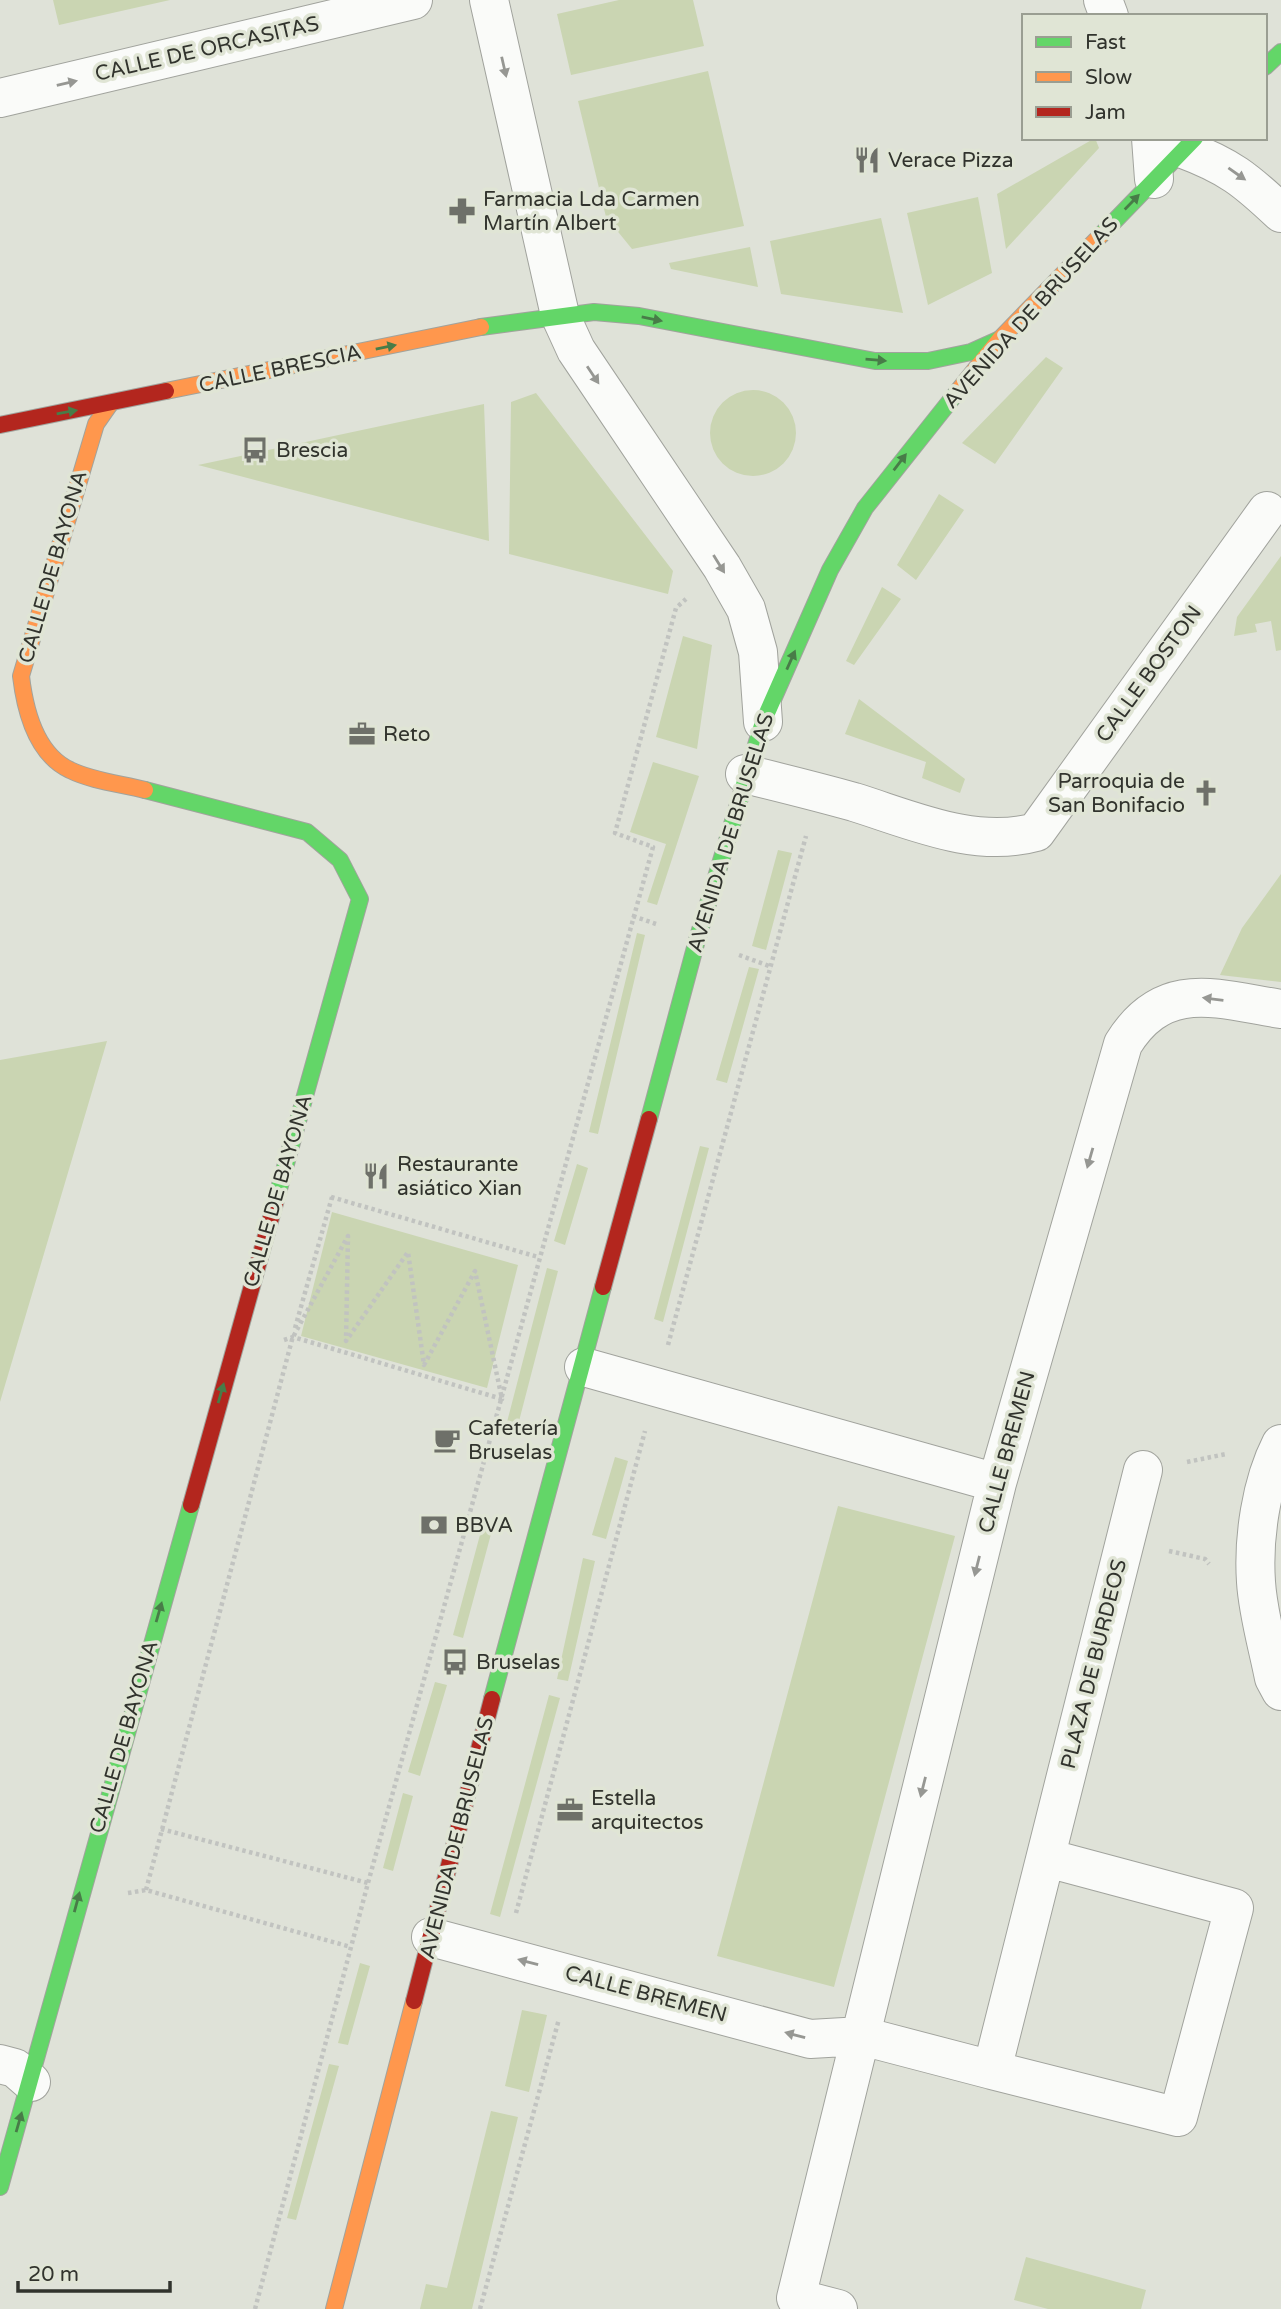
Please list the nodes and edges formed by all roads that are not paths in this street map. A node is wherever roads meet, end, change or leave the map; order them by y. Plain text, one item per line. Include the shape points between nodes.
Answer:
1 (414, 0) edge
2 (489, 0) edge
3 (1281, 51) edge
4 (1267, 65) edge
5 (0, 98) edge
6 (1176, 142) edge
7 (1154, 179) joint
8 (1281, 213) edge
9 (560, 315) junction
10 (1000, 339) junction
11 (110, 404) junction
12 (0, 425) edge
13 (1267, 511) dead end
14 (763, 722) junction
15 (745, 774) junction
16 (1281, 1009) edge
17 (584, 1367) junction
18 (1281, 1444) edge
19 (1143, 1469) road end
20 (997, 1483) junction
21 (1281, 1691) edge
22 (1047, 1858) junction
23 (431, 1937) junction
24 (862, 2036) junction
25 (992, 2070) junction
26 (15, 2073) edge
27 (0, 2188) edge
28 (334, 2309) edge
29 (838, 2309) edge

5 -> 1 street, CALLE DE ORCASITAS
2 -> 9 street
3 - 4 street
6 - 7 street
6 -> 8 street via 1245,179
10 -> 7 street, AVENIDA DE BRUSELAS
9 -> 10 street, CALLE BRESCIA via 639,316 875,361 928,361 971,352
11 -> 9 street, CALLE BRESCIA via 504,322
9 -> 14 street via 576,350 746,609 758,652
14 -> 10 street, AVENIDA DE BRUSELAS via 830,570 865,508
12 -> 11 street, CALLE BRESCIA
26 -> 11 street, CALLE DE BAYONA via 78,1899 360,899 340,860 307,832 69,770 41,746 24,712 21,676 93,434
13 - 15 street, CALLE BOSTON via 1036,832 1013,838 969,836
14 - 15 street, AVENIDA DE BRUSELAS
15 - 17 street, AVENIDA DE BRUSELAS
16 -> 20 street, CALLE BREMEN via 1181,997 1135,1025 1123,1044
17 - 20 street
17 - 23 street, AVENIDA DE BRUSELAS
18 - 21 street via 1260,1514 1256,1582
19 - 22 street, PLAZA DE BURDEOS
20 -> 24 street, CALLE BREMEN
22 - 25 street, PLAZA DE BURDEOS
22 - 25 street via 1234,1908 1178,2117
24 -> 23 street, CALLE BREMEN via 810,2039
23 - 28 street, AVENIDA DE BRUSELAS
24 - 25 street, CALLE BREMEN
24 - 29 street, CALLE BREMEN via 796,2298
27 -> 26 street, CALLE DE BAYONA

